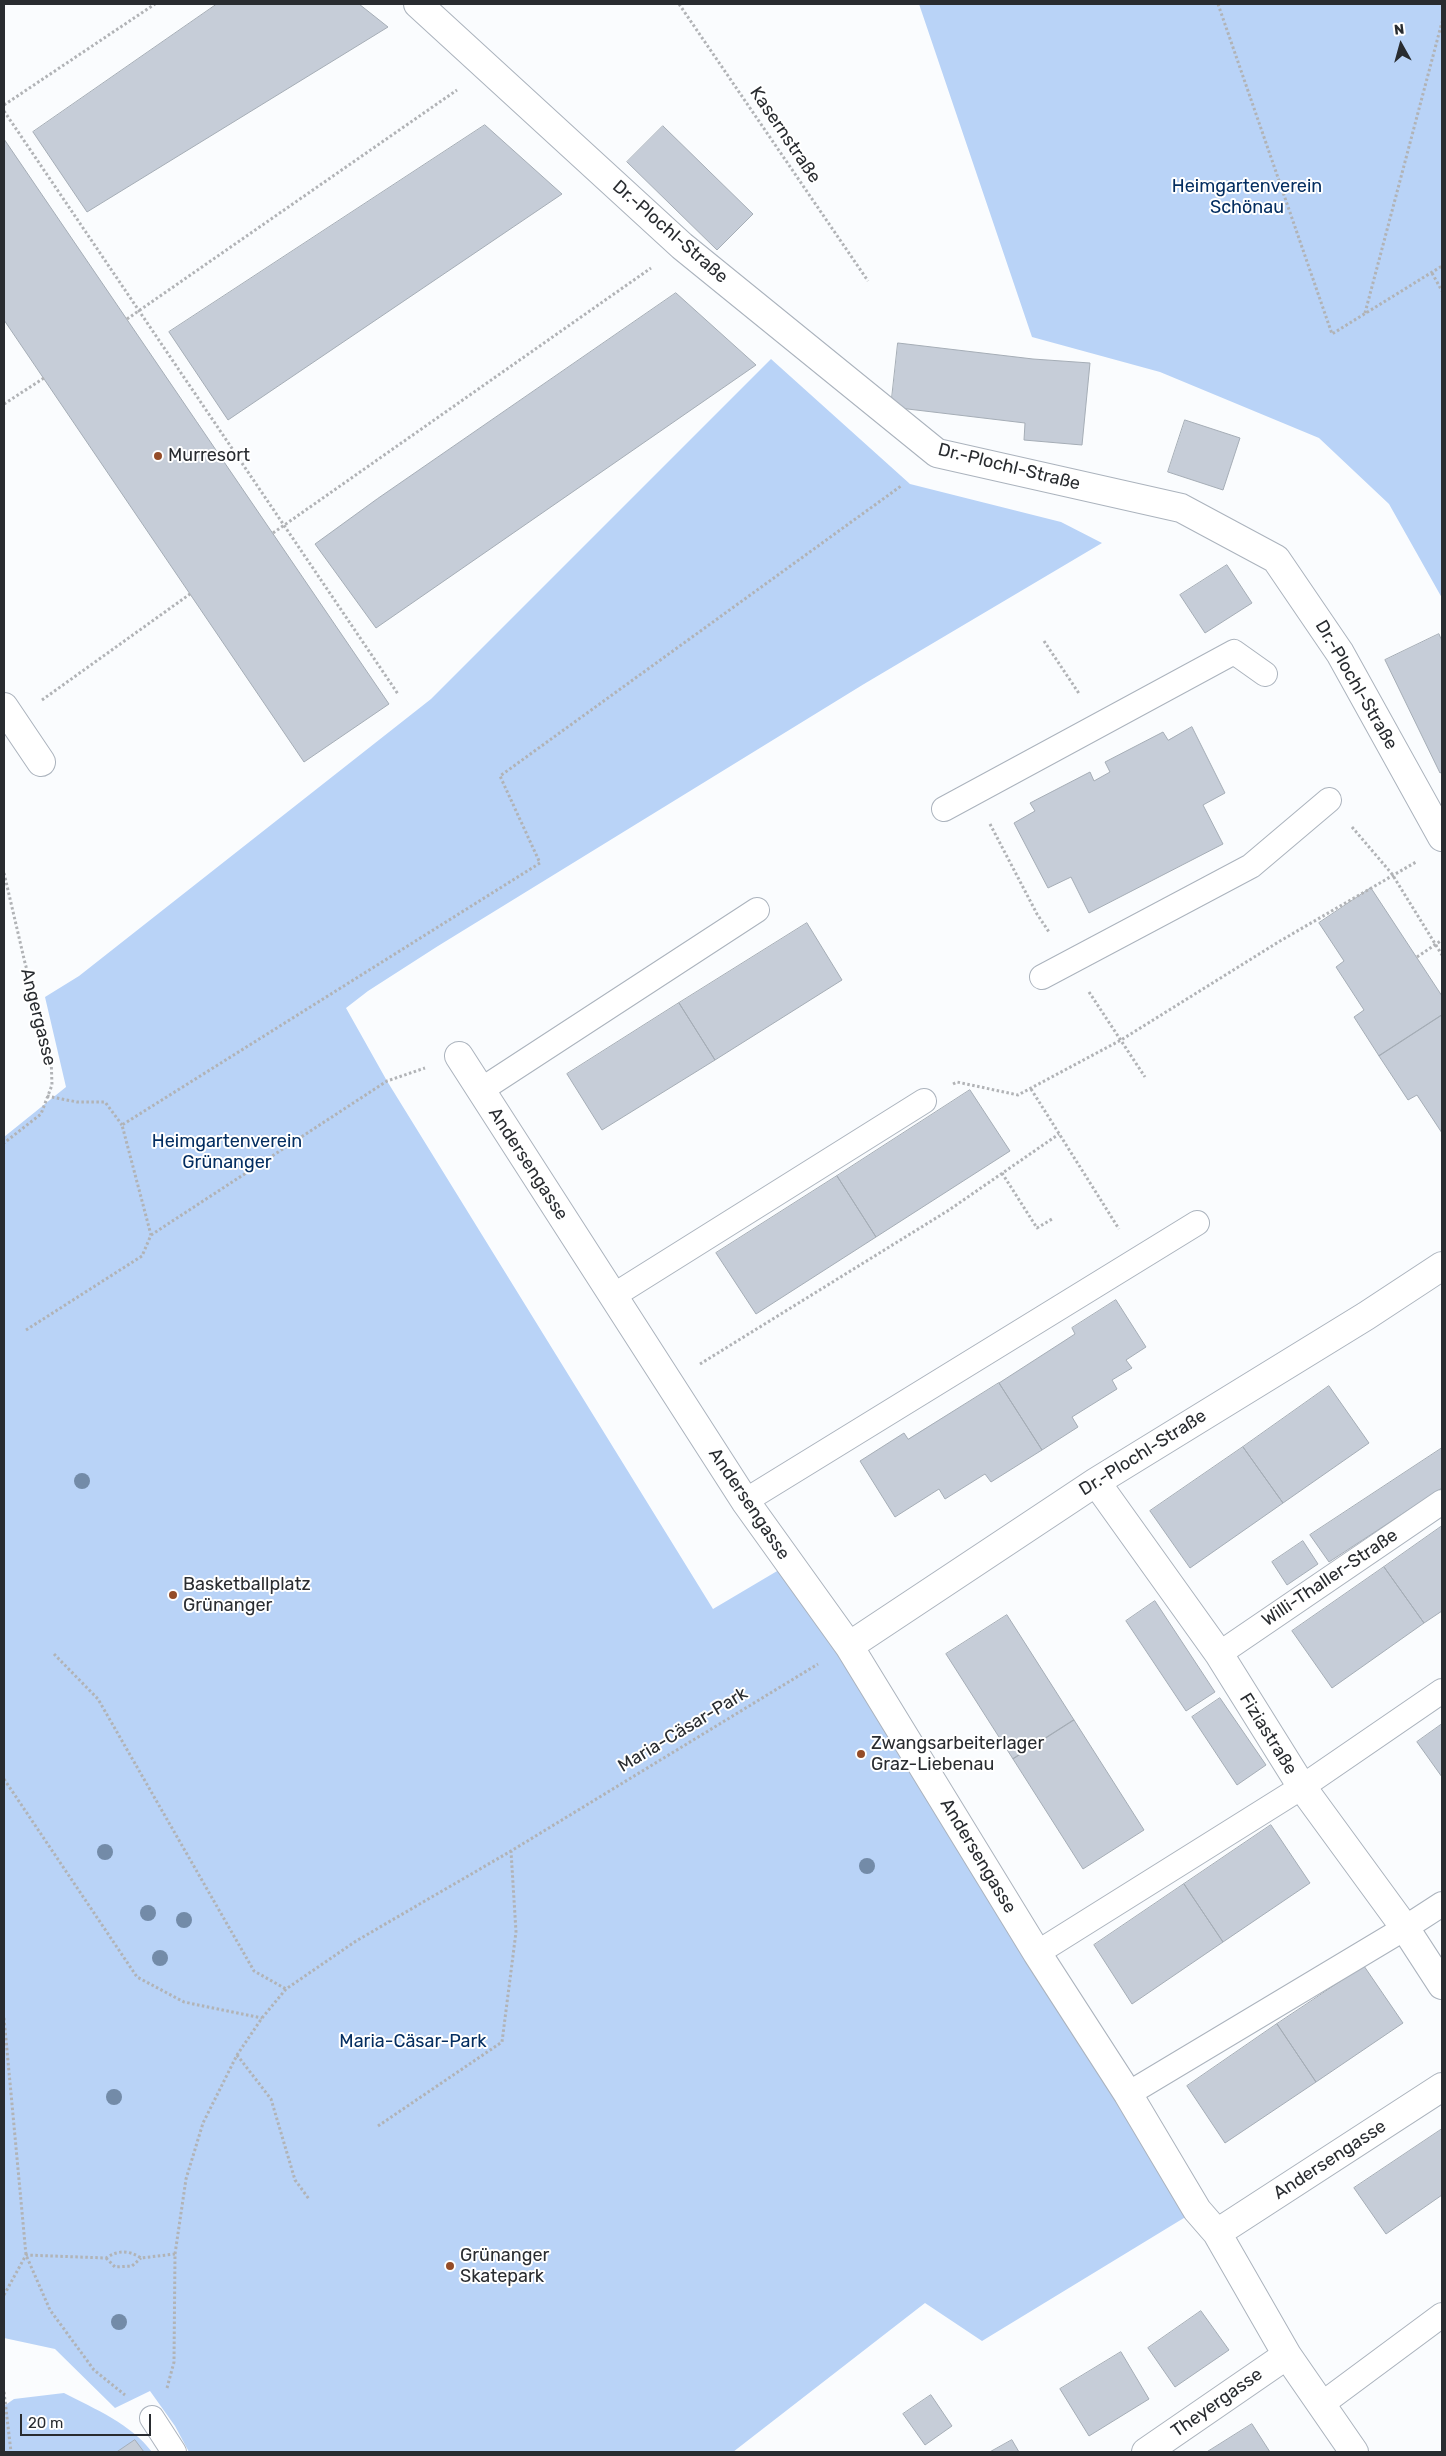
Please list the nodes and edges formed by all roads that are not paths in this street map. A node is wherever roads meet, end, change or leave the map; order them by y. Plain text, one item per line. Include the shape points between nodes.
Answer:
1 (418, 4) edge
2 (1265, 674) dead end
3 (8, 714) edge
4 (40, 762) dead end
5 (1329, 800) road end
6 (944, 809) dead end
7 (1442, 837) edge
8 (757, 910) dead end
9 (1042, 977) dead end
10 (459, 1056) dead end
11 (481, 1090) junction
12 (924, 1101) road end
13 (1197, 1223) dead end
14 (1438, 1278) edge
15 (614, 1296) junction
16 (1096, 1482) junction
17 (744, 1501) junction
18 (1442, 1502) edge
19 (849, 1646) junction
20 (1218, 1654) junction
21 (1442, 1691) edge
22 (1302, 1788) junction
23 (1442, 1904) edge
24 (1405, 1928) junction
25 (1037, 1953) junction
26 (1442, 1985) edge
27 (1442, 2087) edge
28 (1128, 2094) junction
29 (1217, 2233) junction
30 (1442, 2316) edge
31 (1287, 2355) junction
32 (1322, 2404) junction
33 (152, 2418) road end
34 (174, 2452) edge
35 (1146, 2452) edge
36 (1354, 2452) edge

1 - 7 street, Dr.-Plochl-Straße via 682,246 937,453 1181,508 1276,559 1340,653
2 - 6 lane via 1234,652
3 - 4 street
5 - 9 lane via 1251,866
8 - 11 lane
10 - 11 street, Andersengasse
11 - 15 street, Andersengasse
12 - 15 lane
13 - 17 lane
14 - 16 street, Dr.-Plochl-Straße
15 - 17 street, Andersengasse
16 - 19 street, Dr.-Plochl-Straße
16 - 20 street, Fiziastraße
17 - 19 street, Andersengasse
18 - 20 lane, Willi-Thaller-Straße
19 - 25 street, Andersengasse
20 - 22 street, Fiziastraße
21 - 22 lane
22 - 24 street, Fiziastraße
22 - 25 lane
23 - 24 lane
24 - 26 street, Fiziastraße
24 - 28 lane
25 - 28 street, Andersengasse
27 - 29 street, Andersengasse
28 - 29 street, Andersengasse via 1197,2210
29 - 31 street, Andersengasse
30 - 32 lane
31 - 32 street, Andersengasse
31 - 35 street, Theyergasse
32 - 36 street, Andersengasse
33 - 34 lane

